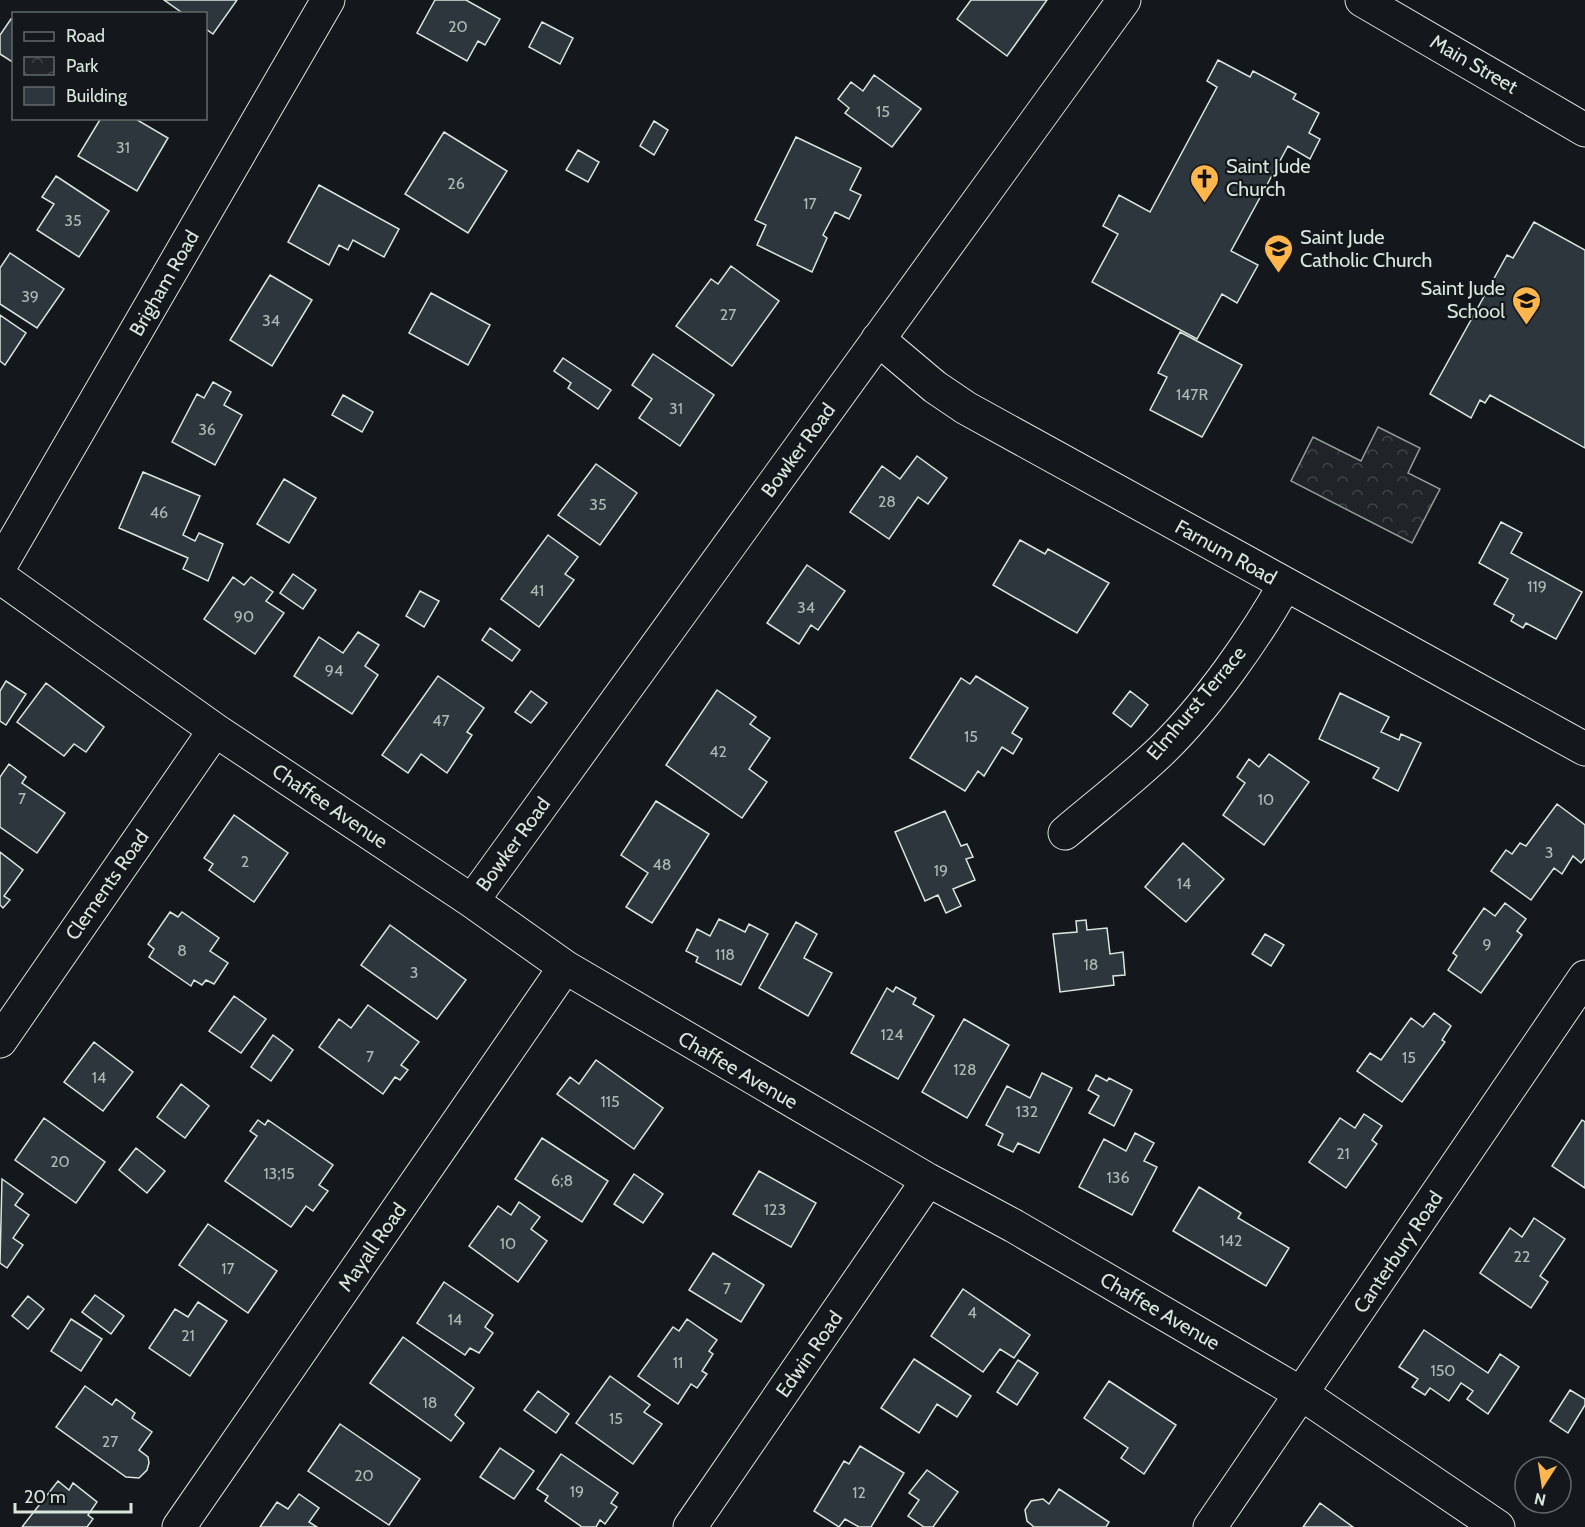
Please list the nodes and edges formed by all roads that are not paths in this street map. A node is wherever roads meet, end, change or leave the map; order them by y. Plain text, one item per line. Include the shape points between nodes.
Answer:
1 (328, 0) edge
2 (1124, 0) edge
3 (1362, 0) edge
4 (1585, 130) edge
5 (878, 339) junction
6 (0, 566) edge
7 (0, 578) edge
8 (1285, 584) junction
9 (215, 730) junction
10 (1585, 749) edge
11 (1065, 832) dead end
12 (472, 901) junction
13 (565, 967) junction
14 (1585, 977) edge
15 (0, 1041) edge
16 (928, 1180) junction
17 (1302, 1394) junction
18 (179, 1527) edge
19 (690, 1527) edge
20 (1210, 1527) edge
21 (1498, 1527) edge

1 - 6 street, Brigham Road
2 - 5 street, Bowker Road
3 - 4 street, Main Street
5 - 8 street, Farnum Road via 966,408
5 - 12 street, Bowker Road
7 - 9 street, Chaffee Avenue
8 - 10 street, Farnum Road
8 - 11 street, Elmhurst Terrace via 1244,648 1163,749
9 - 12 street, Chaffee Avenue
9 - 15 street, Clements Road
12 - 13 street, Chaffee Avenue
13 - 16 street, Chaffee Avenue
13 - 18 street, Mayall Road
14 - 17 street, Canterbury Road
16 - 17 street, Chaffee Avenue
16 - 19 street, Edwin Road
17 - 20 street, Canterbury Road
17 - 21 street, Chaffee Avenue

